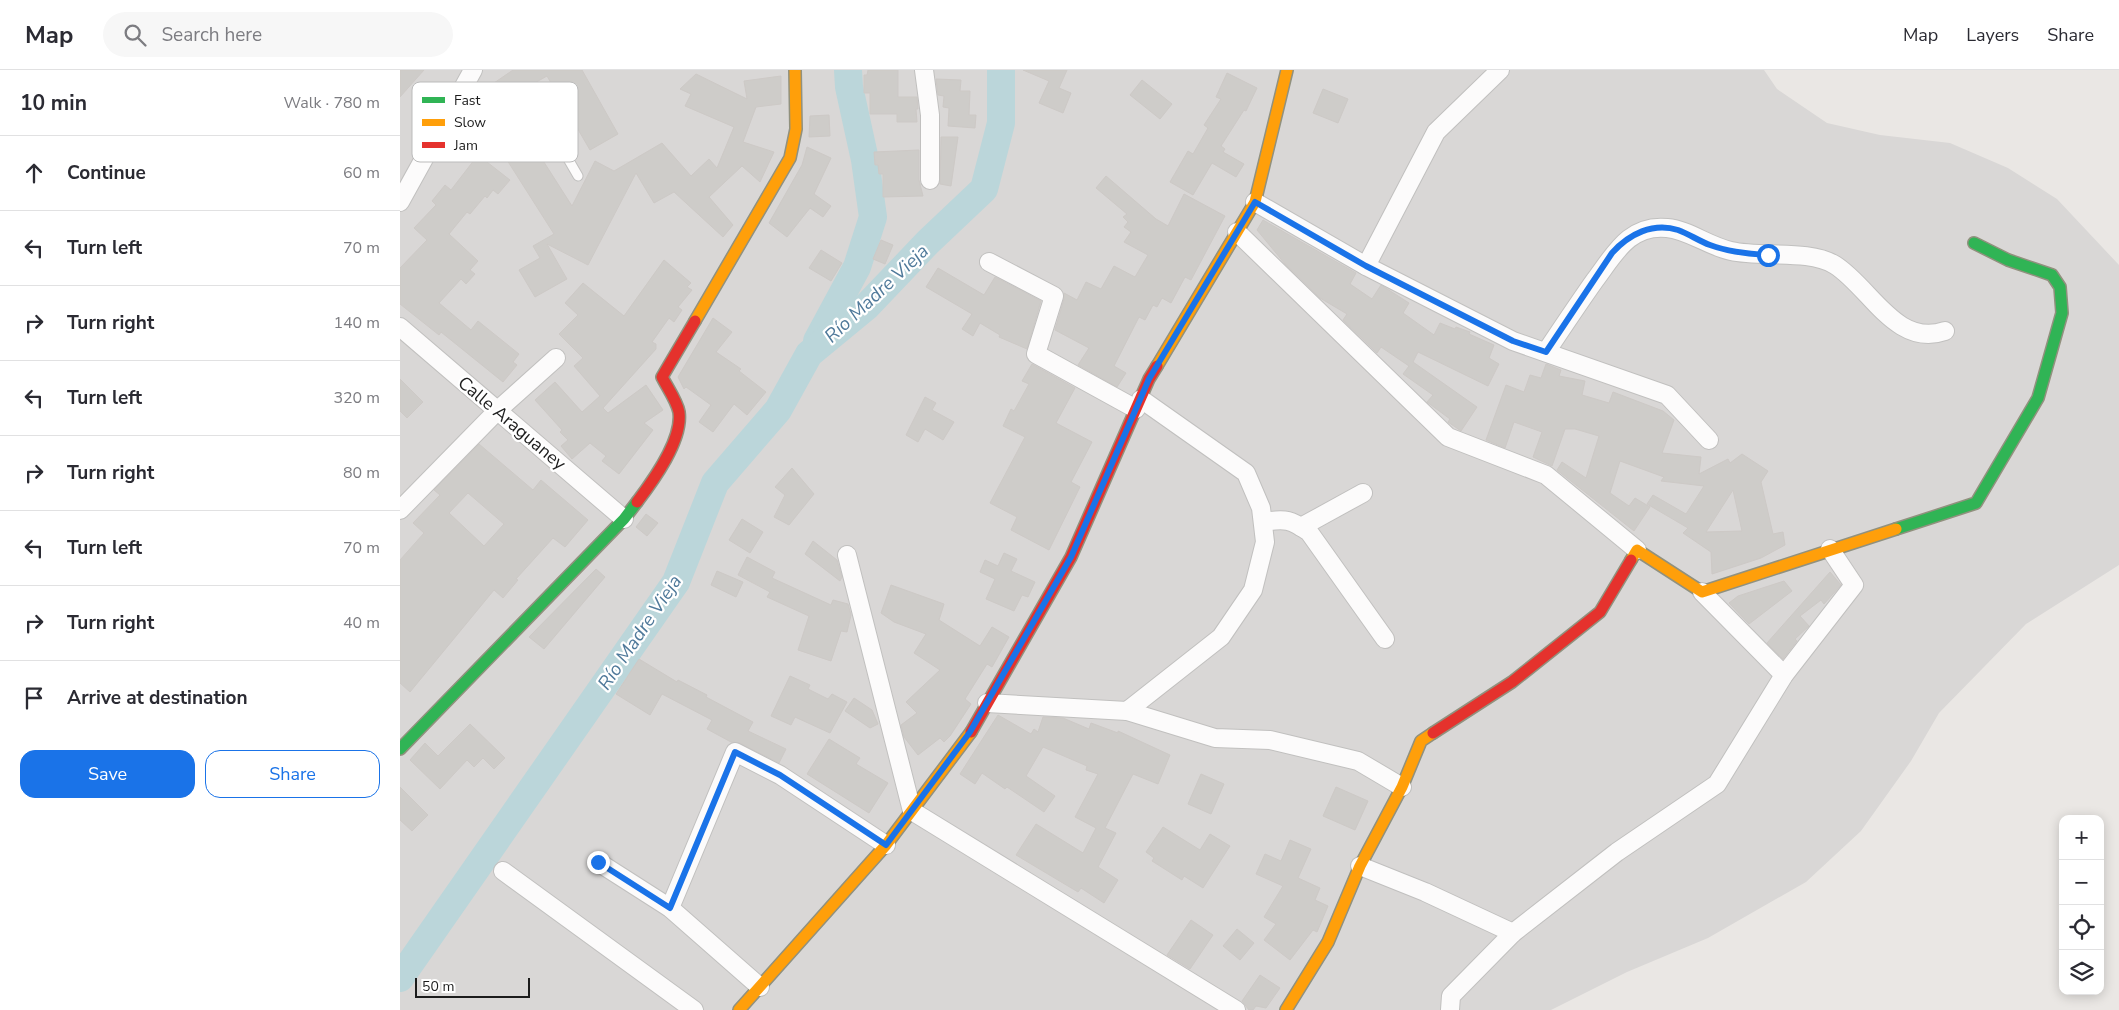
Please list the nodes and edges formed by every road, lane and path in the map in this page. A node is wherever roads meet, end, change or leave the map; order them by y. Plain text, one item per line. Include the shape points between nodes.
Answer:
1 (474, 70) edge
2 (796, 70) edge
3 (924, 70) edge
4 (1287, 70) edge
5 (1500, 70) edge
6 (467, 82) edge
7 (422, 162) edge
8 (570, 162) edge
9 (578, 176) dead end
10 (930, 180) dead end
11 (400, 202) edge
12 (1255, 202) junction
13 (1237, 232) junction
14 (1974, 243) dead end
15 (989, 262) dead end
16 (1366, 266) junction
17 (400, 327) edge
18 (1945, 331) dead end
19 (1546, 352) junction
20 (556, 358) dead end
21 (1138, 404) junction
22 (498, 410) junction
23 (1709, 440) dead end
24 (1363, 493) dead end
25 (400, 510) edge
26 (624, 519) junction
27 (1264, 522) junction
28 (1301, 527) junction
29 (1830, 549) junction
30 (1637, 550) junction
31 (847, 555) dead end
32 (1702, 592) junction
33 (1385, 639) dead end
34 (1784, 675) junction
35 (987, 703) junction
36 (1127, 711) junction
37 (400, 749) edge
38 (1402, 787) junction
39 (912, 812) junction
40 (886, 845) junction
41 (598, 862) dead end
42 (1360, 866) junction
43 (503, 871) dead end
44 (670, 908) junction
45 (1513, 932) junction
46 (760, 987) junction
47 (694, 1010) edge
48 (740, 1010) edge
49 (1236, 1010) edge
50 (1286, 1010) edge
51 (1450, 1010) edge

1 - 6 street
2 - 26 street via 796,129 790,158 662,377 679,410 680,428 665,459
3 - 10 street via 930,115
4 - 12 street
5 - 16 street via 1436,132
7 - 11 street
8 - 9 lane
12 - 13 street
12 - 16 street
13 - 21 street via 1149,379
13 - 30 street via 1448,437 1546,475
14 - 29 street via 2008,260 2052,275 2058,282 2062,313 2038,398 1976,503
15 - 21 street via 1054,296 1036,354
16 - 19 street via 1513,341
17 - 22 street, Calle Araguaney
18 - 19 street via 1920,335 1903,327 1841,270 1825,261 1736,252 1709,245 1679,230 1660,227 1640,232 1618,247
19 - 23 street via 1667,395
20 - 22 street
21 - 27 street via 1246,473
21 - 35 street via 1071,557
22 - 25 street
22 - 26 street, Calle Araguaney
24 - 28 street
26 - 37 street
27 - 28 street via 1291,520
27 - 36 street via 1265,542 1253,590 1221,637
28 - 33 street via 1309,532
29 - 32 street
29 - 34 street via 1854,585
30 - 32 street
30 - 38 street via 1600,612 1512,682 1421,741
31 - 39 street
32 - 34 street
34 - 45 street via 1717,784 1617,852
35 - 36 street
35 - 39 street
36 - 38 street via 1215,738 1270,740 1358,761
38 - 42 street
39 - 40 street
39 - 49 street
40 - 44 street via 780,775 735,752
40 - 46 street
41 - 44 street
42 - 45 street
42 - 50 street via 1328,942
43 - 47 street
44 - 46 street
45 - 51 street via 1451,996
46 - 48 street

